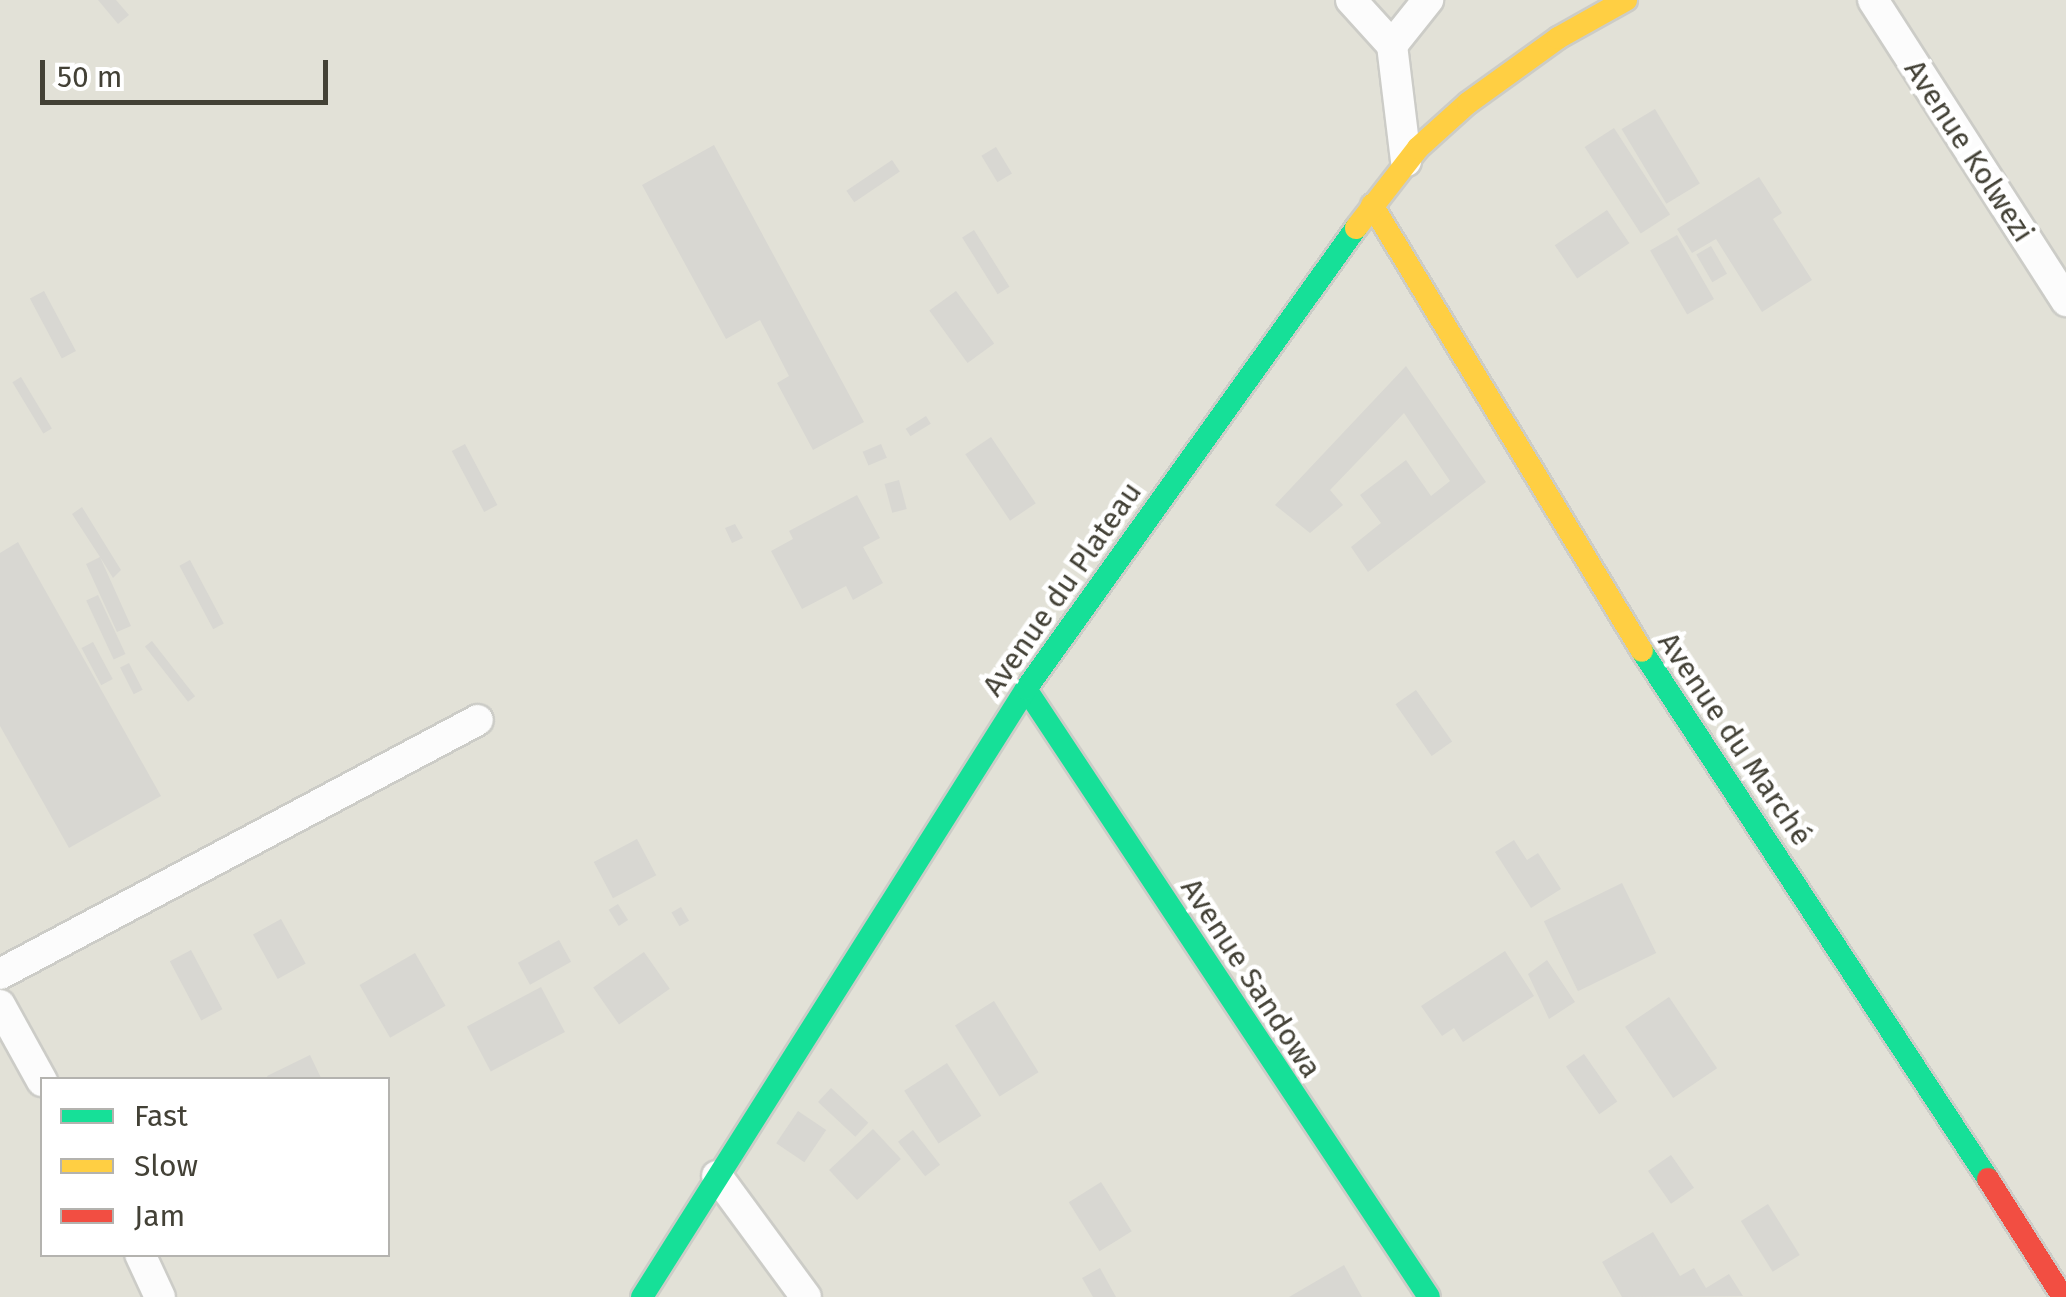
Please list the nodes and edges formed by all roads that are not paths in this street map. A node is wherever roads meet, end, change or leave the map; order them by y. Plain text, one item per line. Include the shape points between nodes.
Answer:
1 (1351, 0) edge
2 (1428, 0) edge
3 (1626, 0) edge
4 (1873, 0) edge
5 (1392, 45) junction
6 (1406, 161) junction
7 (1372, 205) junction
8 (2066, 301) edge
9 (1026, 688) junction
10 (478, 720) dead end
11 (0, 974) edge
12 (0, 1005) edge
13 (40, 1077) edge
14 (717, 1176) junction
15 (141, 1257) edge
16 (160, 1297) edge
17 (642, 1297) edge
18 (806, 1297) edge
19 (1429, 1297) edge
20 (2063, 1297) edge

1 - 5 street
2 - 5 street
3 - 6 street, Avenue du Plateau via 1513,70
4 - 8 street, Avenue Kolwezi
5 - 6 street
6 - 7 street, Avenue du Plateau
7 - 9 street, Avenue du Plateau
7 - 20 street, Avenue du Marché via 1677,710
9 - 14 street, Avenue du Plateau
9 - 19 street, Avenue Sandowa
10 - 11 street
12 - 13 street
14 - 17 street, Avenue du Plateau
14 - 18 street
15 - 16 street

